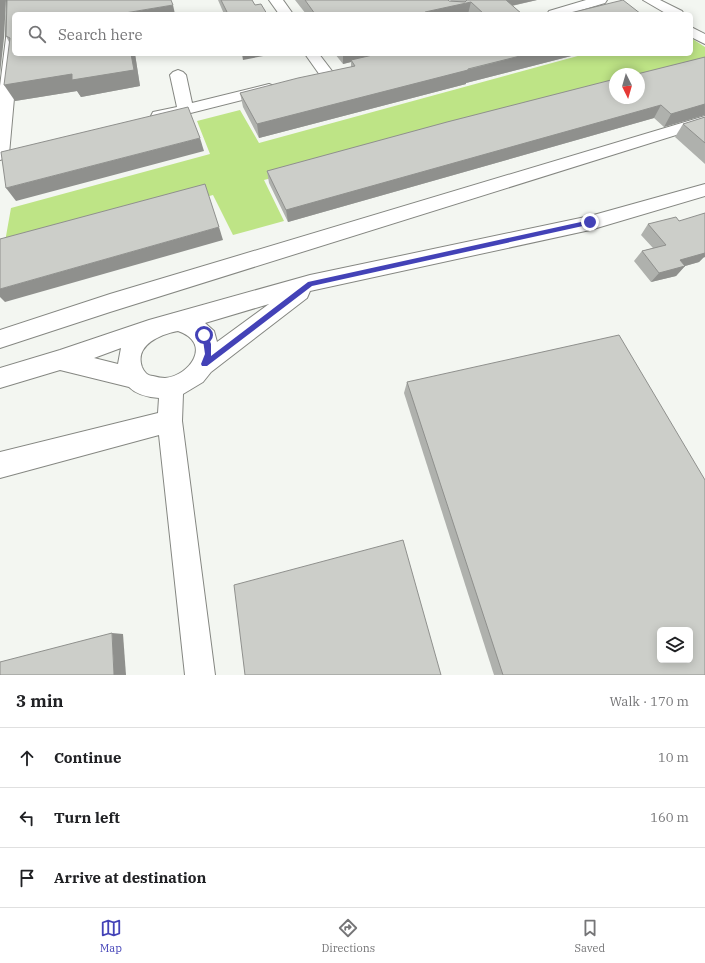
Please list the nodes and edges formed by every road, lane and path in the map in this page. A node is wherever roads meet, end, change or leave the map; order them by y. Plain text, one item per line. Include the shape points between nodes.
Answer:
1 (14, 0) edge
2 (276, 0) edge
3 (600, 0) edge
4 (646, 0) edge
5 (650, 0) edge
6 (14, 12) edge
7 (285, 12) edge
8 (561, 12) edge
9 (663, 12) edge
10 (673, 12) edge
11 (693, 22) edge
12 (705, 30) edge
13 (693, 32) edge
14 (705, 40) edge
15 (12, 47) edge
16 (313, 56) edge
17 (178, 75) dead end
18 (326, 75) edge
19 (282, 86) edge
20 (185, 109) junction
21 (147, 118) edge
22 (705, 121) edge
23 (15, 150) edge
24 (0, 154) edge
25 (705, 190) edge
26 (310, 284) junction
27 (178, 322) junction
28 (153, 328) junction
29 (0, 339) edge
30 (60, 360) junction
31 (204, 364) junction
32 (0, 378) edge
33 (135, 378) junction
34 (171, 388) junction
35 (170, 421) junction
36 (0, 465) edge
37 (201, 675) edge

1 - 6 street
2 - 7 street
3 - 8 street
4 - 9 street
5 - 10 street
11 - 12 street
13 - 14 street
15 - 24 street
16 - 18 street
17 - 20 street
19 - 20 street
20 - 21 street
22 - 29 street
23 - 24 street
25 - 26 street via 590,222
26 - 27 street
26 - 31 street
27 - 28 street
27 - 31 street via 198,328 204,335 208,344 208,354
28 - 30 street
28 - 33 street via 142,335 134,345 130,368
30 - 32 street
30 - 33 street
31 - 34 street via 196,375 185,383
33 - 34 street via 145,386 157,389
34 - 35 street
35 - 36 street
35 - 37 street

